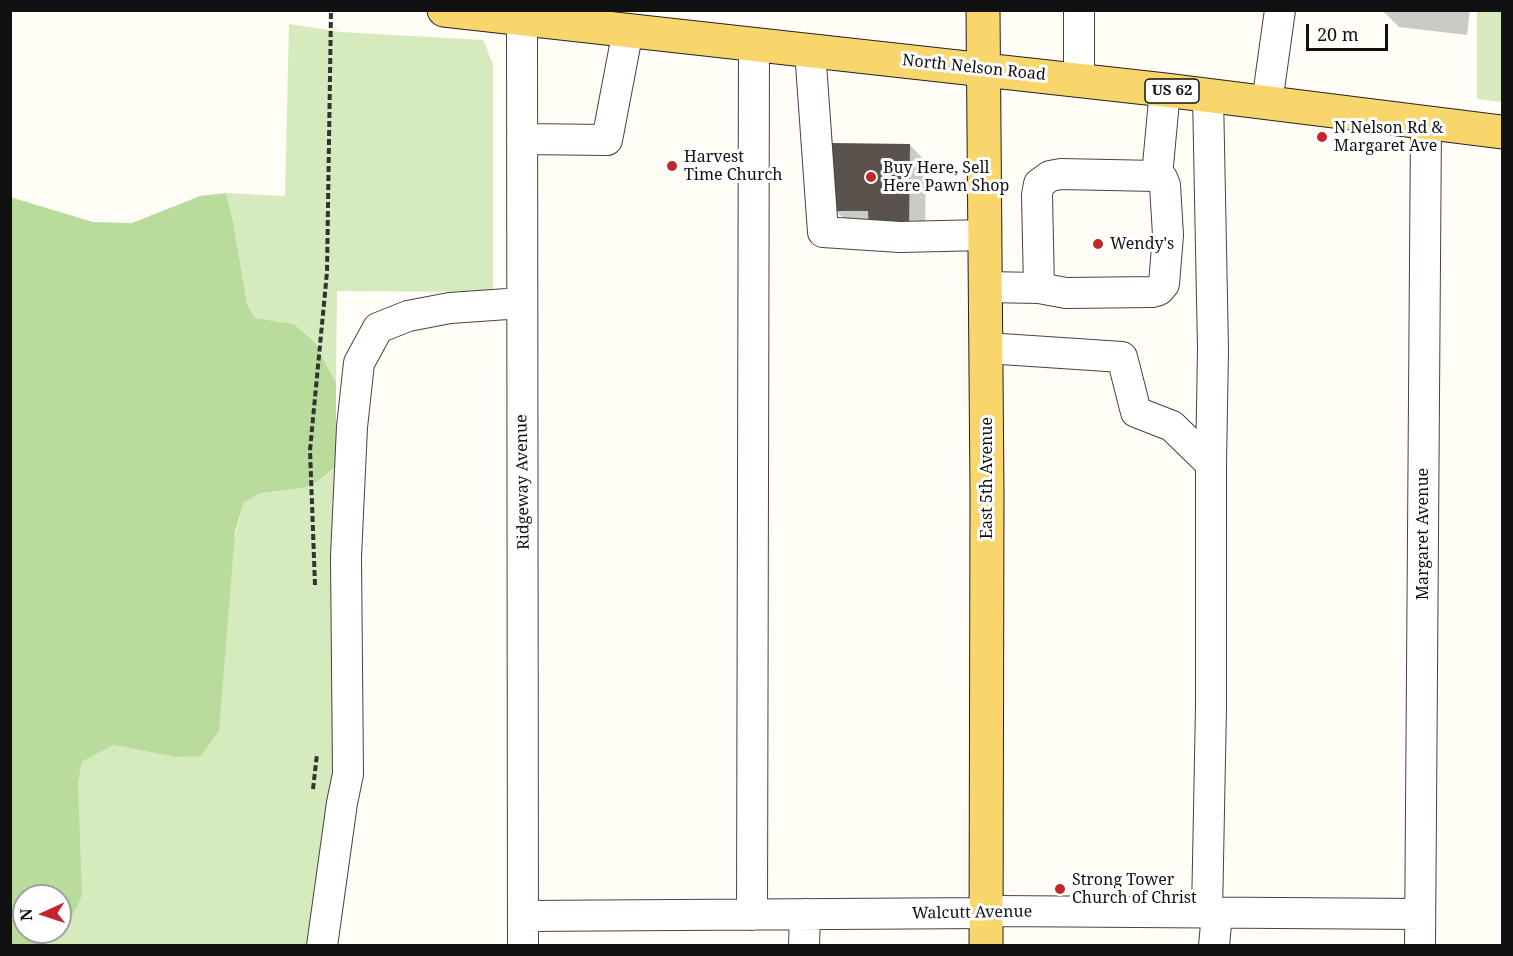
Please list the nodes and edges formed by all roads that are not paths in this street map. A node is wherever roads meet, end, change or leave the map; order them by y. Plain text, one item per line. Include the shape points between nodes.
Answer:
1 (444, 10) edge
2 (982, 10) edge
3 (1079, 10) edge
4 (1280, 10) edge
5 (522, 19) junction
6 (612, 22) edge
7 (754, 44) junction
8 (810, 50) junction
9 (982, 69) junction
10 (1079, 80) junction
11 (1165, 90) junction
12 (1209, 95) junction
13 (1267, 103) junction
14 (1426, 123) junction
15 (1503, 132) edge
16 (522, 139) junction
17 (1157, 176) junction
18 (985, 235) junction
19 (985, 287) junction
20 (1045, 289) junction
21 (522, 303) junction
22 (986, 348) junction
23 (1210, 464) junction
24 (986, 913) junction
25 (1212, 913) junction
26 (805, 914) junction
27 (1420, 914) junction
28 (752, 915) junction
29 (523, 916) junction
30 (322, 945) edge
31 (523, 945) edge
32 (804, 945) edge
33 (986, 945) edge
34 (1214, 945) edge
35 (1420, 945) edge

1 - 5 main road, North Nelson Road
2 - 9 main road, East 5th Avenue
3 - 10 street
4 - 13 street
5 - 6 main road, North Nelson Road
5 - 16 street, Ridgeway Avenue
6 - 7 main road, North Nelson Road
6 - 16 street via 607,140
7 - 8 main road, North Nelson Road
7 - 28 street
8 - 9 main road, North Nelson Road
8 - 18 street via 823,232 900,237
9 - 10 main road, North Nelson Road / US 62
9 - 18 main road, East 5th Avenue
10 - 11 main road, North Nelson Road / US 62
11 - 12 main road, North Nelson Road / US 62
11 - 17 street
12 - 13 main road, North Nelson Road / US 62
12 - 23 street via 1213,350
13 - 14 main road, North Nelson Road / US 62
14 - 15 main road, North Nelson Road / US 62
14 - 27 street, Margaret Avenue
16 - 21 street, Ridgeway Avenue
17 - 20 street via 1061,174 1040,184 1037,195
17 - 20 street via 1166,185 1168,235 1164,284 1159,290 1066,293
18 - 19 main road, East 5th Avenue
19 - 20 street
19 - 22 main road, East 5th Avenue
21 - 29 street, Ridgeway Avenue
21 - 30 street via 450,308 408,316 378,328 359,363 346,557 348,774
22 - 23 street via 1122,357 1136,412 1172,426
22 - 24 main road, East 5th Avenue
23 - 25 street
24 - 25 street, Walcutt Avenue
24 - 26 street, Walcutt Avenue
24 - 33 main road, East 5th Avenue
25 - 27 street, Walcutt Avenue
25 - 34 street
26 - 28 street, Walcutt Avenue
26 - 32 street
27 - 35 street, Margaret Avenue
28 - 29 street, Walcutt Avenue
29 - 31 street, Ridgeway Avenue

